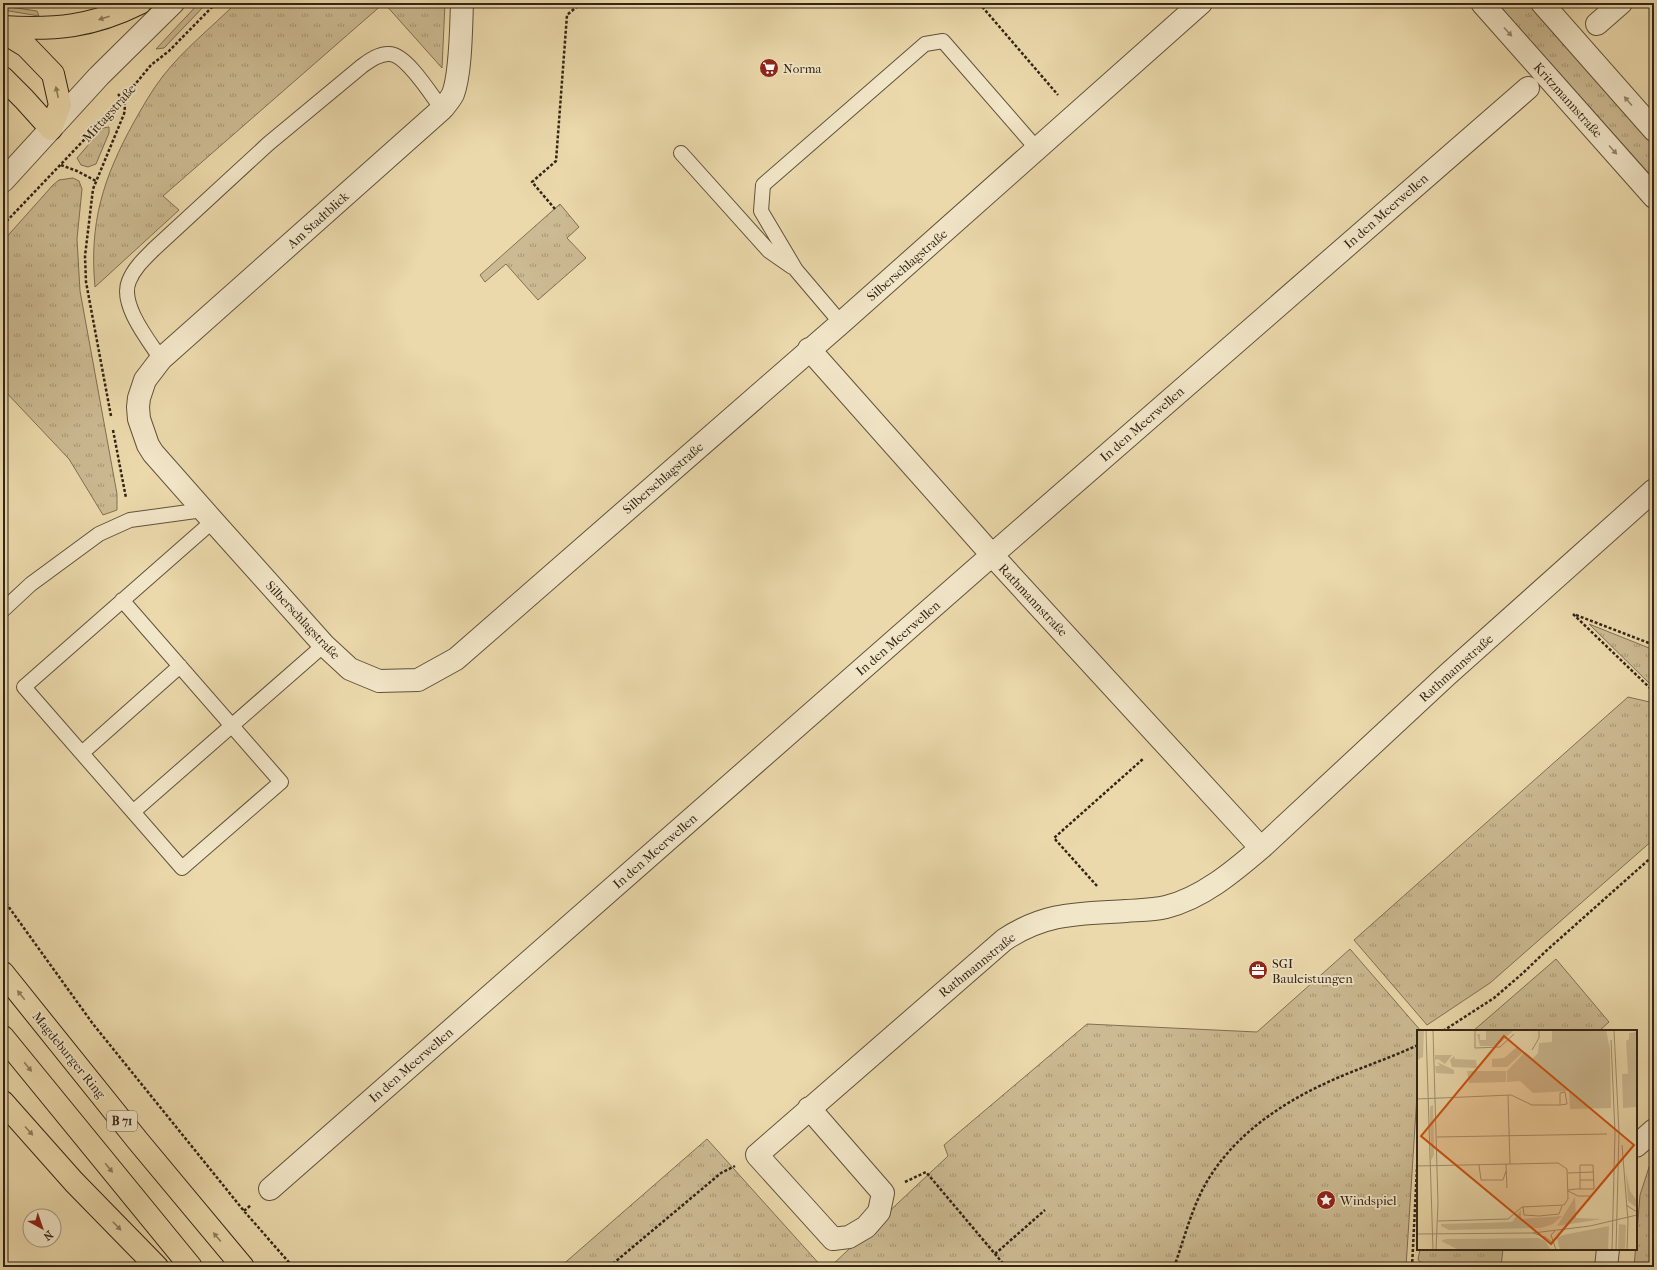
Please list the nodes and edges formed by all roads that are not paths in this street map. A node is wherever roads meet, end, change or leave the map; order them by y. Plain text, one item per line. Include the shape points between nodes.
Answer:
1 (140, 3) edge
2 (173, 3) edge
3 (462, 3) edge
4 (1201, 3) edge
5 (1482, 3) edge
6 (1542, 3) edge
7 (1621, 3) edge
8 (1597, 24) dead end
9 (3, 27) edge
10 (3, 32) edge
11 (3, 78) edge
12 (1528, 88) dead end
13 (442, 109) junction
14 (51, 130) junction
15 (1654, 130) edge
16 (1037, 149) junction
17 (681, 153) dead end
18 (3, 181) edge
19 (1654, 197) edge
20 (796, 270) junction
21 (841, 323) junction
22 (809, 350) junction
23 (161, 359) junction
24 (139, 419) joint
25 (1654, 490) edge
26 (208, 515) junction
27 (992, 555) junction
28 (122, 600) junction
29 (3, 610) edge
30 (324, 645) junction
31 (180, 666) junction
32 (232, 726) junction
33 (82, 753) junction
34 (133, 812) junction
35 (1261, 848) junction
36 (3, 972) edge
37 (3, 1037) edge
38 (3, 1102) edge
39 (809, 1108) junction
40 (1654, 1130) edge
41 (1637, 1145) edge
42 (270, 1189) dead end
43 (1608, 1250) edge
44 (157, 1267) edge
45 (191, 1267) edge
46 (243, 1267) edge
47 (1606, 1267) edge

1 -> 9 highway via 110,16 79,24 39,28
2 - 14 street via 99,76
3 - 13 street, Am Stadtblick via 456,84 449,101
4 - 16 street, Silberschlagstraße
5 -> 19 street, Kritzmannstraße
15 -> 6 street
7 - 8 street
14 -> 10 highway via 60,105 53,74 26,46
11 - 14 highway
12 - 27 street, In den Meerwellen
13 - 23 street, Am Stadtblick
13 - 23 lane via 404,61 395,55 386,54 362,66 268,144 154,248 129,281 127,289 137,323
14 - 18 street
16 - 20 lane via 943,41 925,44 763,185 761,211
16 - 21 street, Silberschlagstraße
17 - 20 lane via 769,251
20 - 21 lane
21 - 22 street, Silberschlagstraße
22 - 27 street, Rathmannstraße
22 - 30 street, Silberschlagstraße via 456,659 418,680 379,681 350,669
23 - 24 street, Am Stadtblick via 142,388 138,407
24 - 26 street, Silberschlagstraße via 153,453
25 - 35 street, Rathmannstraße via 1447,675
26 - 28 lane
26 - 29 lane via 130,520 99,534 31,584
26 - 30 street, Silberschlagstraße
27 - 35 street, Rathmannstraße
27 - 42 street, In den Meerwellen
28 - 31 lane
28 - 33 lane via 24,687
30 - 32 lane
31 - 32 lane
31 - 33 lane
32 - 34 lane
32 - 34 lane via 281,782 182,868
33 - 34 lane
35 - 39 street, Rathmannstraße via 1217,882 1176,904 1154,909 1075,914 1038,921 1022,929 1004,940
46 -> 36 highway, Magdeburger Ring / B 71
37 -> 45 highway
38 -> 44 highway via 74,1182
39 - 39 street, Rathmannstraße via 883,1193 879,1212 866,1227 849,1237 834,1239 757,1155
40 - 41 street
43 - 47 street

